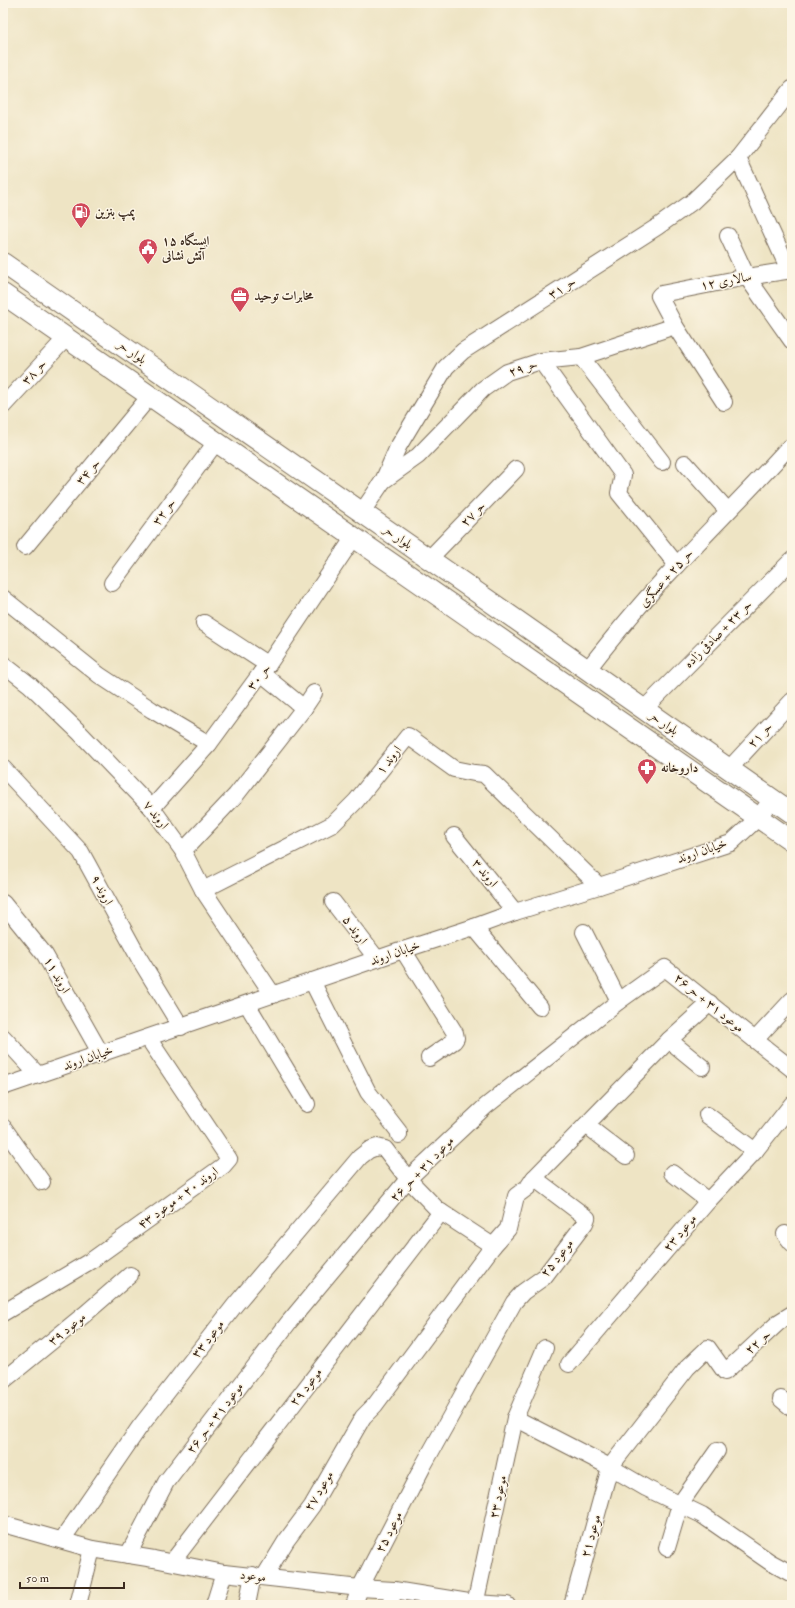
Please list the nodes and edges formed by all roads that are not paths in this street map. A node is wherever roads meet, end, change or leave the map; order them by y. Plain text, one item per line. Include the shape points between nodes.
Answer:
1 (792, 88) edge
2 (738, 158) junction
3 (728, 236) dead end
4 (3, 263) edge
5 (790, 270) edge
6 (747, 277) junction
7 (3, 294) edge
8 (675, 326) junction
9 (66, 338) junction
10 (792, 341) edge
11 (581, 357) junction
12 (541, 361) junction
13 (150, 396) junction
14 (724, 402) dead end
15 (3, 406) edge
16 (216, 442) junction
17 (792, 446) edge
18 (662, 462) dead end
19 (685, 463) dead end
20 (516, 469) dead end
21 (383, 482) junction
22 (728, 511) junction
23 (362, 512) junction
24 (354, 537) junction
25 (26, 547) dead end
26 (429, 559) junction
27 (792, 560) edge
28 (677, 565) junction
29 (112, 583) dead end
30 (3, 598) edge
31 (204, 624) dead end
32 (3, 664) edge
33 (265, 669) junction
34 (588, 669) junction
35 (314, 693) dead end
36 (792, 701) edge
37 (304, 708) junction
38 (644, 709) junction
39 (209, 744) junction
40 (3, 768) edge
41 (729, 769) junction
42 (772, 800) junction
43 (152, 808) junction
44 (792, 813) edge
45 (758, 818) junction
46 (454, 836) dead end
47 (792, 841) edge
48 (183, 851) junction
49 (599, 886) junction
50 (203, 890) junction
51 (333, 902) dead end
52 (3, 903) edge
53 (515, 912) junction
54 (474, 927) junction
55 (584, 932) dead end
56 (403, 950) junction
57 (377, 959) junction
58 (312, 982) junction
59 (274, 994) junction
60 (792, 1000) edge
61 (619, 1001) junction
62 (710, 1003) junction
63 (247, 1004) junction
64 (540, 1007) dead end
65 (181, 1026) junction
66 (3, 1037) edge
67 (148, 1038) junction
68 (669, 1040) junction
69 (755, 1040) junction
70 (101, 1054) junction
71 (429, 1058) dead end
72 (702, 1067) dead end
73 (792, 1069) edge
74 (38, 1075) junction
75 (3, 1087) edge
76 (307, 1104) dead end
77 (792, 1104) edge
78 (706, 1115) dead end
79 (586, 1125) junction
80 (3, 1127) edge
81 (399, 1134) dead end
82 (755, 1151) junction
83 (626, 1156) dead end
84 (672, 1173) dead end
85 (534, 1178) junction
86 (408, 1179) junction
87 (42, 1182) dead end
88 (708, 1201) junction
89 (441, 1212) junction
90 (493, 1246) junction
91 (130, 1275) dead end
92 (3, 1313) edge
93 (792, 1314) edge
94 (545, 1348) dead end
95 (569, 1364) dead end
96 (3, 1382) edge
97 (515, 1418) junction
98 (717, 1451) dead end
99 (610, 1467) junction
100 (680, 1504) junction
101 (3, 1524) edge
102 (62, 1540) junction
103 (667, 1548) dead end
104 (92, 1549) junction
105 (128, 1555) junction
106 (172, 1562) junction
107 (224, 1573) junction
108 (792, 1574) edge
109 (259, 1576) junction
110 (360, 1588) junction
111 (392, 1598) edge
112 (475, 1604) edge
113 (78, 1605) edge
114 (214, 1605) edge
115 (246, 1605) edge
116 (354, 1605) edge
117 (507, 1605) edge
118 (572, 1605) edge

1 - 2 street, حر ۳۱
2 - 5 street
2 - 21 street, حر ۳۱ via 692,202 658,227 463,351 446,367 398,447
3 - 6 street
4 - 23 main road, بلوار حر
5 - 6 street, سالاری ۱۲
6 - 8 street, سالاری ۱۲ via 661,294 659,296
6 - 10 street
7 - 9 main road, بلوار حر
8 - 11 street, حر ۲۹
8 - 14 street
9 - 13 main road, بلوار حر
9 - 15 street, حر ۳۸
11 - 12 street, حر ۲۹
11 - 18 street
12 - 21 street, حر ۲۹ via 507,372 482,389 418,456
12 - 28 street via 623,475 619,493
13 - 16 main road, بلوار حر
13 - 25 street, حر ۳۴
16 - 24 main road, بلوار حر
16 - 29 street, حر ۳۲
17 - 22 street, حر ۲۵ + عسگری
19 - 22 street
20 - 26 street, حر ۲۷
21 - 23 street, حر ۳۱
22 - 28 street, حر ۲۵ + عسگری
23 - 26 main road, بلوار حر
24 - 33 street, حر ۳۰
24 - 45 main road, بلوار حر
26 - 34 main road, بلوار حر
27 - 38 street, حر ۲۳ + صادقی زاده
28 - 34 street, حر ۲۵ + عسگری via 625,622
30 - 39 street via 100,675
31 - 33 street
32 - 43 street, اروند ۷ via 30,685 79,732
33 - 37 street
33 - 39 street, حر ۳۰
34 - 38 main road, بلوار حر
35 - 37 street
36 - 41 street, حر ۲۱
37 - 48 street via 236,794
38 - 41 main road, بلوار حر
39 - 43 street, حر ۳۰
40 - 65 street, اروند ۹ via 81,852 139,958
41 - 42 main road, بلوار حر
42 - 44 main road, بلوار حر
42 - 45 street, خیابان اروند
43 - 48 street, اروند ۷
45 - 47 main road, بلوار حر
45 - 49 street, خیابان اروند via 731,842
46 - 53 street, اروند ۳
48 - 50 street, اروند ۷
49 - 50 street, اروند ۱ via 484,774 454,769 408,736 356,801 333,824
49 - 53 street, خیابان اروند
50 - 59 street, اروند ۷
51 - 57 street, اروند ۵
52 - 70 street, اروند ۱۱ via 45,955
53 - 54 street, خیابان اروند
54 - 56 street, خیابان اروند
54 - 64 street
55 - 61 street
56 - 57 street, خیابان اروند
56 - 71 street via 455,1033 454,1041
57 - 58 street, خیابان اروند
58 - 59 street, خیابان اروند
58 - 81 street via 368,1092
59 - 63 street, خیابان اروند
60 - 69 street, موعود ۳۱ + حر ۲۶
61 - 62 street, موعود ۳۱ + حر ۲۶ via 665,968
61 - 86 street, موعود ۳۱ + حر ۲۶ via 486,1106
62 - 68 street
62 - 69 street, موعود ۳۱ + حر ۲۶
63 - 65 street, خیابان اروند
63 - 76 street
65 - 67 street, خیابان اروند
66 - 74 street
67 - 70 street, خیابان اروند
67 - 92 street, اروند ۲۰ + موعود ۴۳ via 229,1159 223,1166 92,1260
68 - 72 street
68 - 79 street
69 - 73 street
70 - 74 street, خیابان اروند
74 - 75 street, خیابان اروند
77 - 82 street, موعود ۲۳
78 - 82 street
79 - 83 street
79 - 85 street
80 - 87 street
82 - 88 street, موعود ۲۳
84 - 88 street
85 - 90 street via 528,1187 516,1196 508,1228
85 - 110 street, موعود ۲۵ via 587,1218 585,1223 544,1277 514,1302 423,1466
86 - 89 street
86 - 102 street, موعود ۳۳ via 385,1149 377,1147 360,1157 226,1317 139,1428
86 - 105 street, موعود ۳۱ + حر ۲۶ via 289,1322 166,1482
88 - 95 street, موعود ۲۳
89 - 90 street
89 - 106 street, موعود ۲۹
90 - 109 street, موعود ۲۷ via 375,1406 363,1417 312,1506
91 - 96 street, موعود ۳۹
93 - 99 street, حر ۲۲ via 779,1322 725,1372 708,1348 687,1368
94 - 97 street, موعود ۲۳
97 - 99 street
97 - 112 street, موعود ۲۳
98 - 100 street
99 - 100 street
99 - 118 street, موعود ۲۱
100 - 103 street
100 - 108 street via 702,1515 770,1562
101 - 102 street, موعود
102 - 104 street, موعود
104 - 105 street, موعود
104 - 113 street
105 - 106 street, موعود
106 - 107 street, موعود
107 - 109 street, موعود
107 - 114 street
109 - 110 street, موعود
109 - 115 street, موعود ۲۷
110 - 111 street, موعود
110 - 116 street
111 - 112 street, موعود
112 - 117 street, موعود

